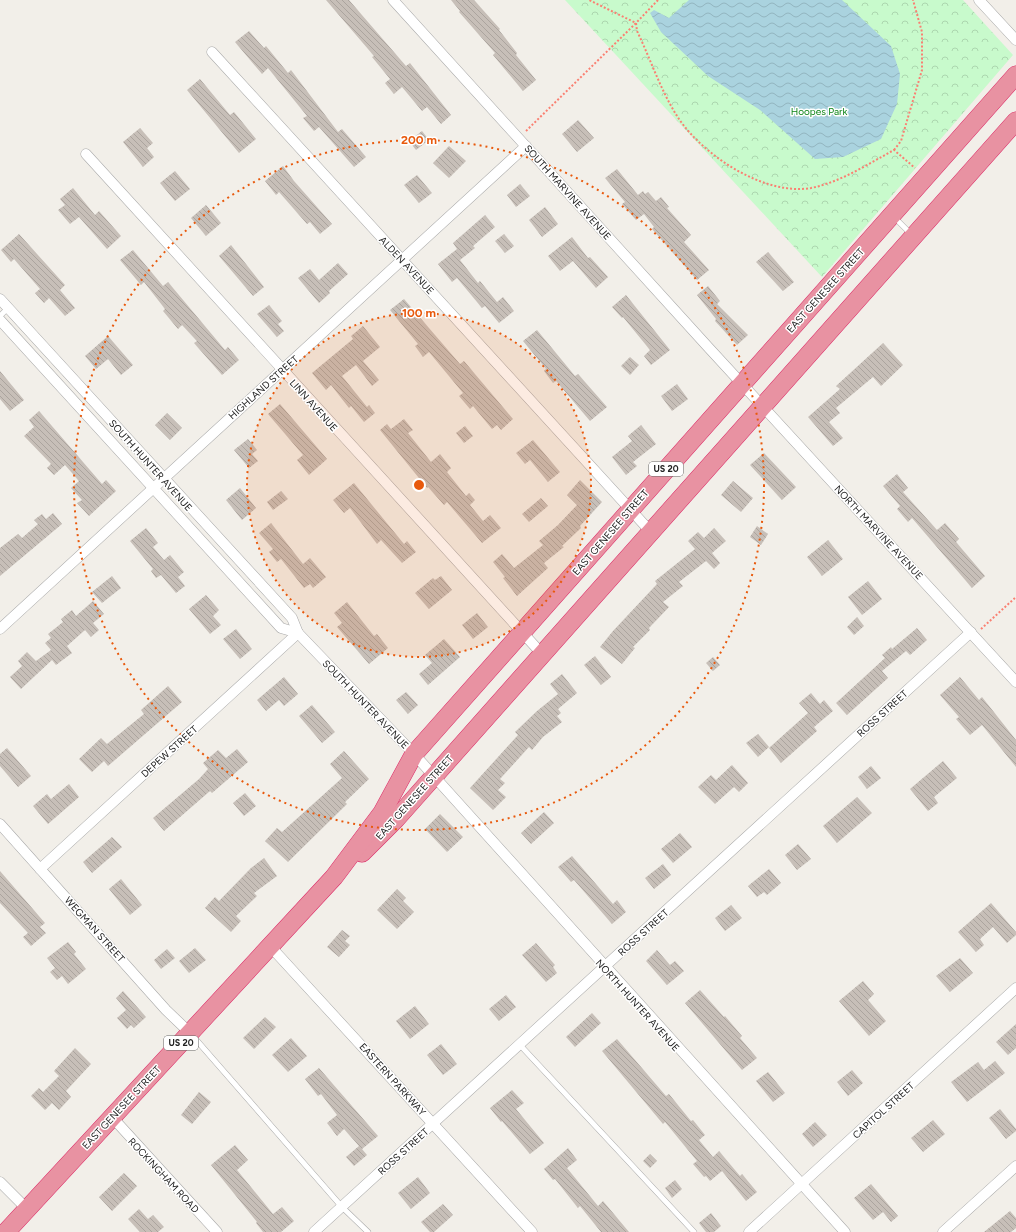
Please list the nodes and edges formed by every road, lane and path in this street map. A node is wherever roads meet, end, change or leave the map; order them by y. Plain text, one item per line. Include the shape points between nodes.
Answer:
1 (394, 0) edge
2 (589, 0) edge
3 (658, 0) edge
4 (913, 0) edge
5 (979, 0) edge
6 (636, 23) junction
7 (1016, 40) edge
8 (212, 52) dead end
9 (1016, 75) edge
10 (1016, 121) edge
11 (519, 138) junction
12 (526, 146) junction
13 (894, 150) junction
14 (86, 154) dead end
15 (919, 172) dead end
16 (891, 215) junction
17 (914, 236) junction
18 (402, 261) junction
19 (0, 300) edge
20 (8, 308) junction
21 (0, 316) edge
22 (0, 320) edge
23 (63, 368) junction
24 (282, 370) junction
25 (53, 378) junction
26 (742, 383) junction
27 (89, 397) junction
28 (79, 406) junction
29 (763, 406) junction
30 (120, 431) junction
31 (110, 440) junction
32 (163, 479) junction
33 (153, 488) junction
34 (630, 509) junction
35 (650, 531) junction
36 (227, 547) junction
37 (216, 557) junction
38 (261, 583) junction
39 (250, 594) junction
40 (1016, 597) edge
41 (0, 629) edge
42 (522, 632) junction
43 (298, 634) junction
44 (972, 634) junction
45 (542, 654) junction
46 (1016, 682) edge
47 (414, 754) junction
48 (433, 776) junction
49 (0, 824) edge
50 (40, 869) junction
51 (334, 877) junction
52 (270, 946) junction
53 (604, 967) junction
54 (1016, 988) edge
55 (190, 1033) junction
56 (520, 1045) junction
57 (112, 1117) junction
58 (433, 1123) junction
59 (1016, 1166) edge
60 (0, 1182) edge
61 (801, 1184) junction
62 (342, 1207) junction
63 (27, 1209) junction
64 (6, 1232) edge
65 (217, 1232) edge
66 (314, 1232) edge
67 (368, 1232) edge
68 (532, 1232) edge
69 (694, 1232) edge
70 (749, 1232) edge
71 (845, 1232) edge
72 (943, 1232) edge

1 - 11 street, SOUTH MARVINE AVENUE
2 - 6 path
3 - 6 path
4 - 13 path via 922,32 922,70 901,141
5 - 7 street
6 - 11 path
6 - 13 path via 649,60 679,119 710,151 749,176 786,188 812,188 839,180
8 - 18 street, ALDEN AVENUE
9 - 16 highway, EAST GENESEE STREET / US 20
10 - 17 highway, EAST GENESEE STREET / US 20
11 - 12 street, SOUTH MARVINE AVENUE
12 - 18 street, HIGHLAND STREET
12 - 26 street, SOUTH MARVINE AVENUE
13 - 15 path
14 - 24 street, LINN AVENUE
16 - 17 lane
16 - 26 highway, EAST GENESEE STREET / US 20
17 - 29 highway, EAST GENESEE STREET / US 20
18 - 24 street, HIGHLAND STREET
18 - 34 street, ALDEN AVENUE
19 - 20 street, SOUTH HUNTER AVENUE
20 - 21 lane
20 - 23 street, SOUTH HUNTER AVENUE
22 - 25 street, SOUTH HUNTER AVENUE
23 - 25 lane
23 - 27 street, SOUTH HUNTER AVENUE
24 - 32 street, HIGHLAND STREET
24 - 42 street, LINN AVENUE
25 - 28 street, SOUTH HUNTER AVENUE
26 - 29 street, NORTH MARVINE AVENUE
26 - 34 highway, EAST GENESEE STREET / US 20
27 - 28 lane
27 - 30 street, SOUTH HUNTER AVENUE
28 - 31 street, SOUTH HUNTER AVENUE
29 - 35 highway, EAST GENESEE STREET / US 20
29 - 44 street, NORTH MARVINE AVENUE
30 - 31 lane
30 - 32 street, SOUTH HUNTER AVENUE
31 - 33 street, SOUTH HUNTER AVENUE
32 - 33 street, HIGHLAND STREET
32 - 36 street, SOUTH HUNTER AVENUE
33 - 37 street, SOUTH HUNTER AVENUE
33 - 41 street, HIGHLAND STREET
34 - 35 street, ALDEN AVENUE
34 - 42 highway, EAST GENESEE STREET / US 20
35 - 45 highway, EAST GENESEE STREET / US 20
36 - 37 lane
36 - 38 street, SOUTH HUNTER AVENUE
37 - 39 street, SOUTH HUNTER AVENUE
38 - 39 lane
38 - 43 street, SOUTH HUNTER AVENUE via 292,618
39 - 43 street, SOUTH HUNTER AVENUE via 281,628
40 - 44 path
42 - 45 street, LINN AVENUE
42 - 47 highway, EAST GENESEE STREET / US 20
43 - 47 street, SOUTH HUNTER AVENUE
43 - 50 street, DEPEW STREET
44 - 46 street, NORTH MARVINE AVENUE
44 - 53 street, ROSS STREET
45 - 48 highway, EAST GENESEE STREET / US 20
47 - 48 street, SOUTH HUNTER AVENUE
47 - 51 highway, EAST GENESEE STREET / US 20 via 382,813
48 - 51 highway, EAST GENESEE STREET / US 20 via 383,833
48 - 53 street, NORTH HUNTER AVENUE
49 - 50 street, WEGMAN STREET
50 - 55 street, WEGMAN STREET via 166,1010
51 - 52 highway, EAST GENESEE STREET / US 20
52 - 55 highway, EAST GENESEE STREET / US 20
52 - 58 street, EASTERN PARKWAY
53 - 56 street, ROSS STREET
53 - 61 street, NORTH HUNTER AVENUE
54 - 61 street, CAPITOL STREET
55 - 57 highway, EAST GENESEE STREET / US 20
55 - 62 lane
56 - 58 street, ROSS STREET
56 - 69 lane
57 - 63 highway, EAST GENESEE STREET / US 20
57 - 65 street, ROCKINGHAM ROAD
58 - 62 street, ROSS STREET
58 - 68 street, EASTERN PARKWAY
59 - 72 street
60 - 63 street
61 - 70 street, CAPITOL STREET
61 - 71 street, NORTH HUNTER AVENUE
62 - 66 street, ROSS STREET
62 - 67 lane
63 - 64 highway, EAST GENESEE STREET / US 20

